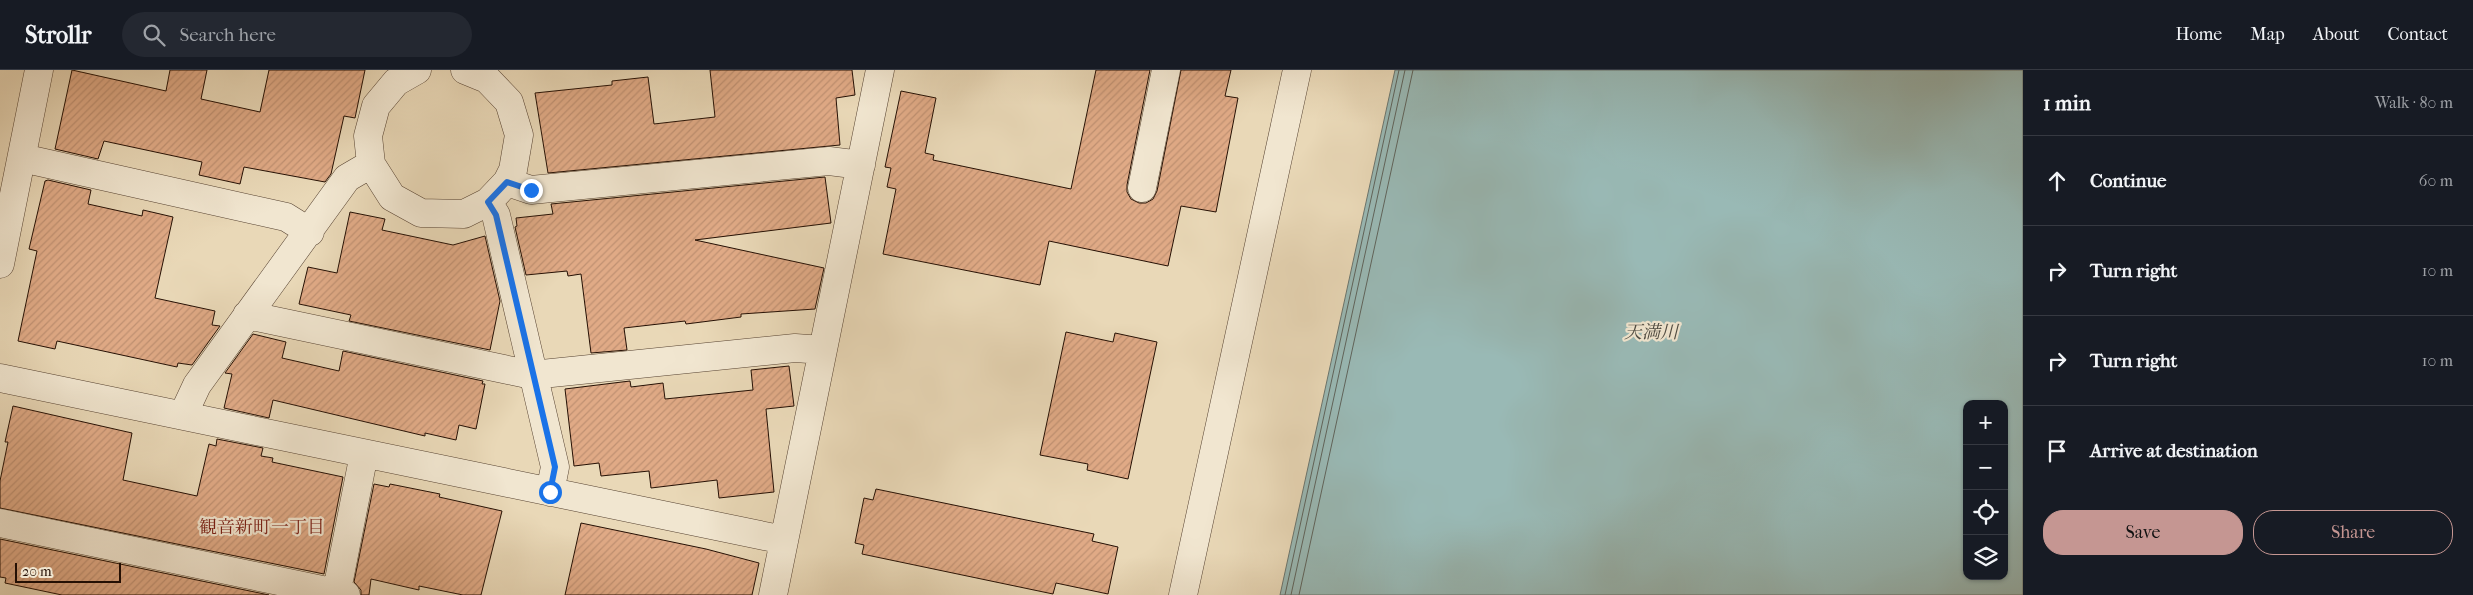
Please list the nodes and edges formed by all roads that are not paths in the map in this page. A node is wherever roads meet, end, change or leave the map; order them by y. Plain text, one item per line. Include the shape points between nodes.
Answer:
1 (39, 70) edge
2 (416, 70) edge
3 (880, 70) edge
4 (1166, 70) edge
5 (1297, 70) edge
6 (487, 73) edge
7 (22, 158) junction
8 (371, 164) junction
9 (860, 165) junction
10 (507, 182) junction
11 (1142, 188) dead end
12 (488, 202) junction
13 (310, 232) junction
14 (0, 264) edge
15 (247, 315) junction
16 (823, 350) junction
17 (532, 375) junction
18 (0, 378) edge
19 (183, 415) junction
20 (364, 454) junction
21 (550, 492) junction
22 (0, 523) edge
23 (784, 540) junction
24 (340, 594) edge
25 (773, 595) edge
26 (1183, 595) edge

1 - 7 street
2 - 8 street via 396,82 376,106 368,136
3 - 9 street
4 - 11 street
5 - 26 street
6 - 10 street via 509,102 519,134 514,170
7 - 13 street via 286,216
7 - 14 street
8 - 12 street via 392,197 421,213 464,214
8 - 13 street via 347,178
9 - 10 street via 829,161 531,190
9 - 16 street
10 - 12 street
12 - 17 street via 496,215
13 - 15 street
15 - 17 street
15 - 19 street via 197,385
16 - 17 street via 795,348
16 - 23 street
17 - 21 street via 555,467
18 - 19 street
19 - 20 street
20 - 21 street
20 - 24 street
21 - 23 street
22 - 24 street
23 - 25 street

